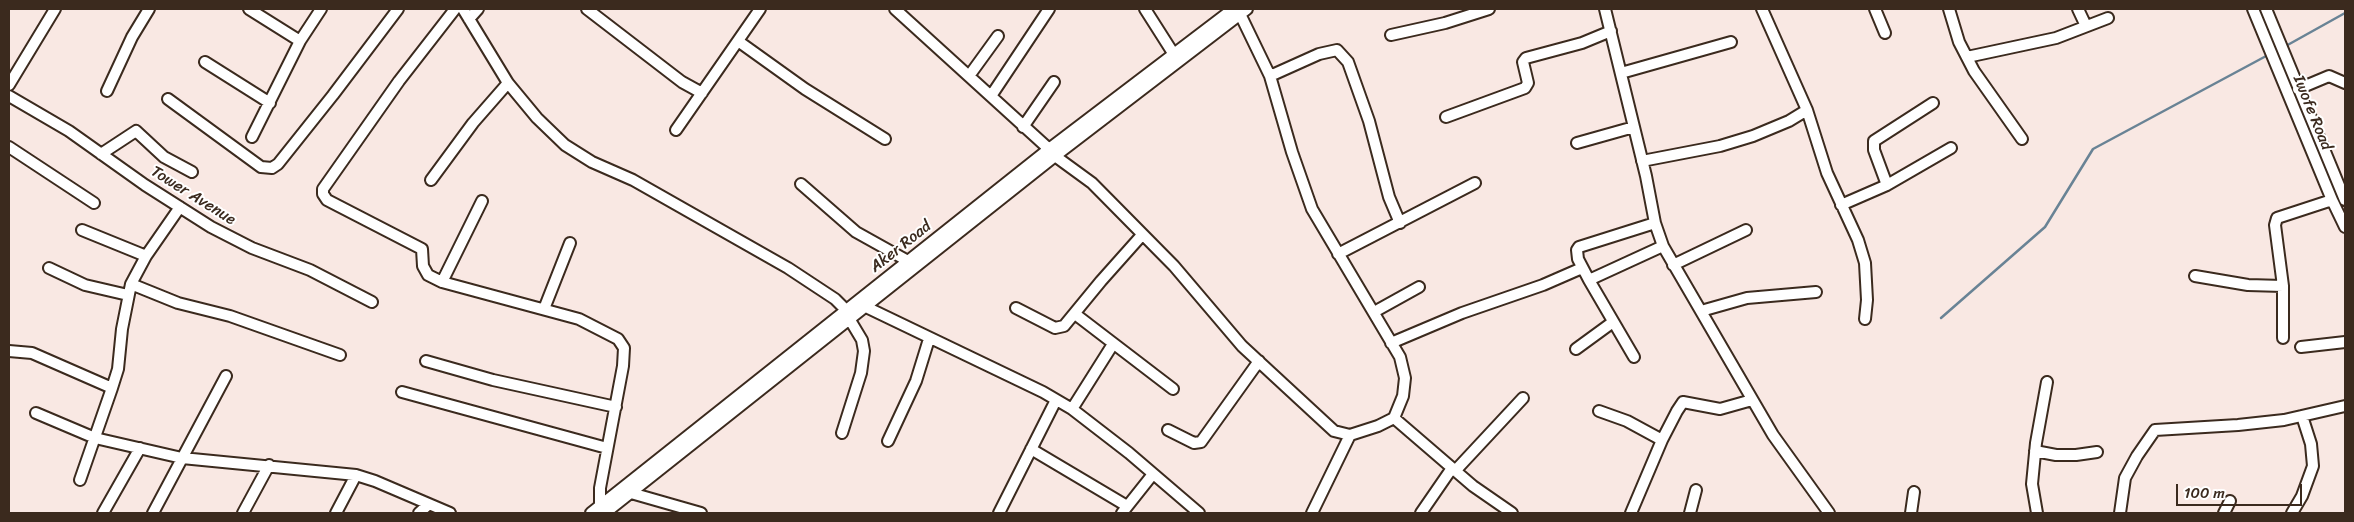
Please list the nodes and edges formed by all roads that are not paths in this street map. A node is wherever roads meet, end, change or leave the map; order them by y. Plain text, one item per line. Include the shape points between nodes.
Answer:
1 (55, 9) edge
2 (149, 9) edge
3 (249, 9) edge
4 (321, 9) edge
5 (398, 9) edge
6 (455, 9) edge
7 (463, 9) edge
8 (478, 9) edge
9 (587, 9) edge
10 (760, 9) edge
11 (895, 9) edge
12 (1049, 9) edge
13 (1145, 9) edge
14 (1489, 9) edge
15 (1605, 9) edge
16 (1875, 9) edge
17 (1949, 9) edge
18 (2078, 9) edge
19 (2254, 9) edge
20 (2266, 9) edge
21 (1766, 10) edge
22 (1240, 11) edge
23 (2108, 18) dead end
24 (469, 19) junction
25 (2086, 26) junction
26 (1611, 32) junction
27 (1885, 33) dead end
28 (1391, 35) dead end
29 (998, 36) dead end
30 (300, 41) junction
31 (738, 41) junction
32 (1731, 42) dead end
33 (1173, 53) junction
34 (1967, 57) junction
35 (205, 62) dead end
36 (1621, 73) junction
37 (969, 76) junction
38 (1270, 76) junction
39 (1054, 82) dead end
40 (508, 83) junction
41 (2345, 83) edge
42 (9, 85) edge
43 (2298, 89) junction
44 (107, 91) dead end
45 (702, 93) junction
46 (9, 96) edge
47 (991, 96) junction
48 (168, 99) dead end
49 (270, 103) junction
50 (1933, 103) dead end
51 (1807, 110) junction
52 (1446, 117) dead end
53 (1023, 127) junction
54 (1634, 127) junction
55 (676, 130) dead end
56 (252, 137) dead end
57 (885, 139) dead end
58 (2022, 139) dead end
59 (1577, 143) dead end
60 (9, 147) edge
61 (1951, 148) dead end
62 (1052, 153) junction
63 (101, 154) junction
64 (1642, 160) junction
65 (192, 172) dead end
66 (431, 180) dead end
67 (1475, 183) dead end
68 (801, 184) dead end
69 (1887, 185) junction
70 (2332, 200) junction
71 (2345, 200) edge
72 (482, 201) dead end
73 (94, 203) dead end
74 (1841, 205) junction
75 (180, 207) junction
76 (1400, 223) junction
77 (1655, 223) junction
78 (2345, 227) edge
79 (82, 230) dead end
80 (1746, 230) dead end
81 (1142, 235) junction
82 (570, 243) dead end
83 (1663, 246) junction
84 (1338, 254) junction
85 (146, 256) junction
86 (908, 261) junction
87 (1673, 265) junction
88 (49, 268) dead end
89 (1582, 268) junction
90 (2195, 276) dead end
91 (1589, 280) junction
92 (442, 282) junction
93 (131, 284) junction
94 (2283, 286) junction
95 (1420, 287) dead end
96 (1816, 292) dead end
97 (128, 295) junction
98 (372, 302) dead end
99 (866, 307) junction
100 (1016, 308) dead end
101 (544, 309) junction
102 (1701, 311) junction
103 (1374, 312) junction
104 (1074, 314) junction
105 (849, 316) junction
106 (1865, 319) dead end
107 (1613, 322) junction
108 (2283, 338) dead end
109 (929, 339) junction
110 (2345, 342) edge
111 (1392, 343) junction
112 (1112, 344) junction
113 (2302, 347) dead end
114 (806, 348) junction
115 (1576, 349) dead end
116 (9, 351) edge
117 (340, 355) dead end
118 (1634, 357) dead end
119 (426, 361) dead end
120 (1259, 361) junction
121 (226, 376) dead end
122 (2047, 382) dead end
123 (112, 388) junction
124 (1173, 389) dead end
125 (402, 392) dead end
126 (1523, 398) dead end
127 (1056, 400) junction
128 (1752, 400) junction
129 (2345, 406) edge
130 (616, 407) junction
131 (1072, 409) junction
132 (1599, 411) dead end
133 (36, 413) dead end
134 (2302, 416) junction
135 (1394, 418) junction
136 (1168, 430) dead end
137 (842, 433) dead end
138 (1350, 435) junction
139 (95, 438) junction
140 (1662, 440) junction
141 (888, 441) dead end
142 (140, 448) junction
143 (607, 448) junction
144 (1031, 449) junction
145 (2035, 451) junction
146 (2097, 452) dead end
147 (182, 458) junction
148 (269, 465) junction
149 (1454, 470) junction
150 (1152, 474) junction
151 (356, 475) junction
152 (80, 480) dead end
153 (1696, 490) dead end
154 (631, 492) junction
155 (1914, 492) dead end
156 (2230, 501) dead end
157 (429, 504) junction
158 (602, 510) edge
159 (1124, 510) edge
160 (103, 513) edge
161 (153, 513) edge
162 (242, 513) edge
163 (336, 513) edge
164 (419, 513) edge
165 (450, 513) edge
166 (591, 513) edge
167 (701, 513) edge
168 (999, 513) edge
169 (1199, 513) edge
170 (1312, 513) edge
171 (1421, 513) edge
172 (1512, 513) edge
173 (1630, 513) edge
174 (1690, 513) edge
175 (1828, 513) edge
176 (1912, 513) edge
177 (2037, 513) edge
178 (2120, 513) edge
179 (2224, 513) edge
180 (2292, 513) edge

1 - 42 street
2 - 44 street
3 - 30 street
4 - 30 street
5 - 48 street via 272,168 260,166
6 - 92 street via 399,81 323,189 327,200 422,249 425,272
7 - 24 street
8 - 24 street
9 - 45 street via 682,82
10 - 31 street
11 - 37 street
12 - 47 street
13 - 33 street
14 - 28 street via 1446,23
15 - 26 street
16 - 27 street
17 - 34 street
18 - 25 street
19 - 70 street, Iwofe Road
20 - 43 street, Iwofe Road
21 - 51 street
22 - 33 street, Aker Road
22 - 38 street
22 - 62 street, Aker Road
23 - 25 street
24 - 40 street
25 - 34 street via 2049,40
26 - 36 street
26 - 52 street via 1526,58 1523,62 1528,83 1525,88
29 - 37 street
30 - 49 street
31 - 45 street
31 - 57 street via 805,89
32 - 36 street
33 - 62 street, Aker Road
34 - 58 street
35 - 49 street
36 - 54 street
37 - 47 street
38 - 76 street via 1319,54 1337,50 1348,62
38 - 84 street via 1312,209
39 - 53 street
40 - 66 street via 473,123
40 - 105 street via 537,118 566,145 788,268 835,299
41 - 43 street via 2329,76
43 - 71 street, Iwofe Road
45 - 55 street
46 - 63 street, Tower Avenue
47 - 53 street
49 - 56 street
50 - 69 street via 1874,141 1874,150
51 - 64 street via 1753,136 1720,146
51 - 74 street
53 - 62 street
54 - 59 street
54 - 64 street
60 - 73 street
61 - 69 street
62 - 81 street via 1092,183
62 - 86 street, Aker Road
62 - 99 street, Aker Road
63 - 65 street via 136,131 164,157
63 - 75 street, Tower Avenue
64 - 77 street
67 - 76 street
68 - 86 street via 856,232
69 - 74 street
70 - 78 street, Iwofe Road
70 - 94 street via 2277,218 2275,225
72 - 92 street
74 - 106 street via 1858,240 1864,263
75 - 85 street
75 - 98 street, Tower Avenue via 244,244 310,270
76 - 84 street
77 - 83 street
77 - 89 street via 1579,247 1576,250
79 - 85 street
80 - 87 street
81 - 104 street
81 - 120 street
82 - 101 street
83 - 87 street
83 - 91 street
84 - 103 street
85 - 93 street
86 - 105 street, Aker Road
87 - 102 street
88 - 97 street via 85,285
89 - 91 street
89 - 111 street
90 - 94 street via 2248,285
91 - 107 street
92 - 101 street
93 - 97 street
93 - 117 street
94 - 108 street
95 - 103 street
96 - 102 street via 1747,298
97 - 123 street via 118,369
99 - 105 street, Aker Road
99 - 109 street
100 - 104 street via 1059,328 1066,325
101 - 130 street via 579,319 618,339 624,348
102 - 128 street
103 - 111 street
104 - 112 street
105 - 114 street, Aker Road
105 - 137 street via 864,351 861,373
107 - 115 street
107 - 118 street
109 - 127 street
109 - 141 street via 916,381
110 - 113 street
111 - 135 street via 1400,357 1405,378
112 - 124 street
112 - 131 street
114 - 154 street, Aker Road
114 - 158 street, Aker Road
116 - 123 street via 32,353
119 - 130 street via 493,380
120 - 136 street via 1201,442 1194,443
120 - 138 street via 1334,431
121 - 147 street
122 - 145 street
123 - 139 street
125 - 143 street
126 - 149 street
127 - 131 street
127 - 144 street
128 - 140 street via 1720,409 1683,402
128 - 175 street
129 - 134 street
130 - 143 street
131 - 150 street
132 - 140 street
133 - 139 street
134 - 178 street via 2238,425 2155,430 2125,478
134 - 180 street via 2311,444 2313,466
135 - 138 street
135 - 149 street
138 - 170 street
139 - 142 street
139 - 152 street
140 - 173 street
142 - 147 street
142 - 160 street
143 - 158 street via 600,488
144 - 159 street
144 - 168 street
145 - 146 street via 2076,455
145 - 177 street via 2032,484
147 - 148 street
147 - 161 street
148 - 151 street
148 - 162 street
149 - 171 street
149 - 172 street
150 - 159 street
150 - 169 street
151 - 157 street
151 - 163 street
153 - 174 street
154 - 158 street, Aker Road
154 - 167 street
155 - 176 street
156 - 179 street
157 - 164 street
157 - 165 street
158 - 166 street, Aker Road

